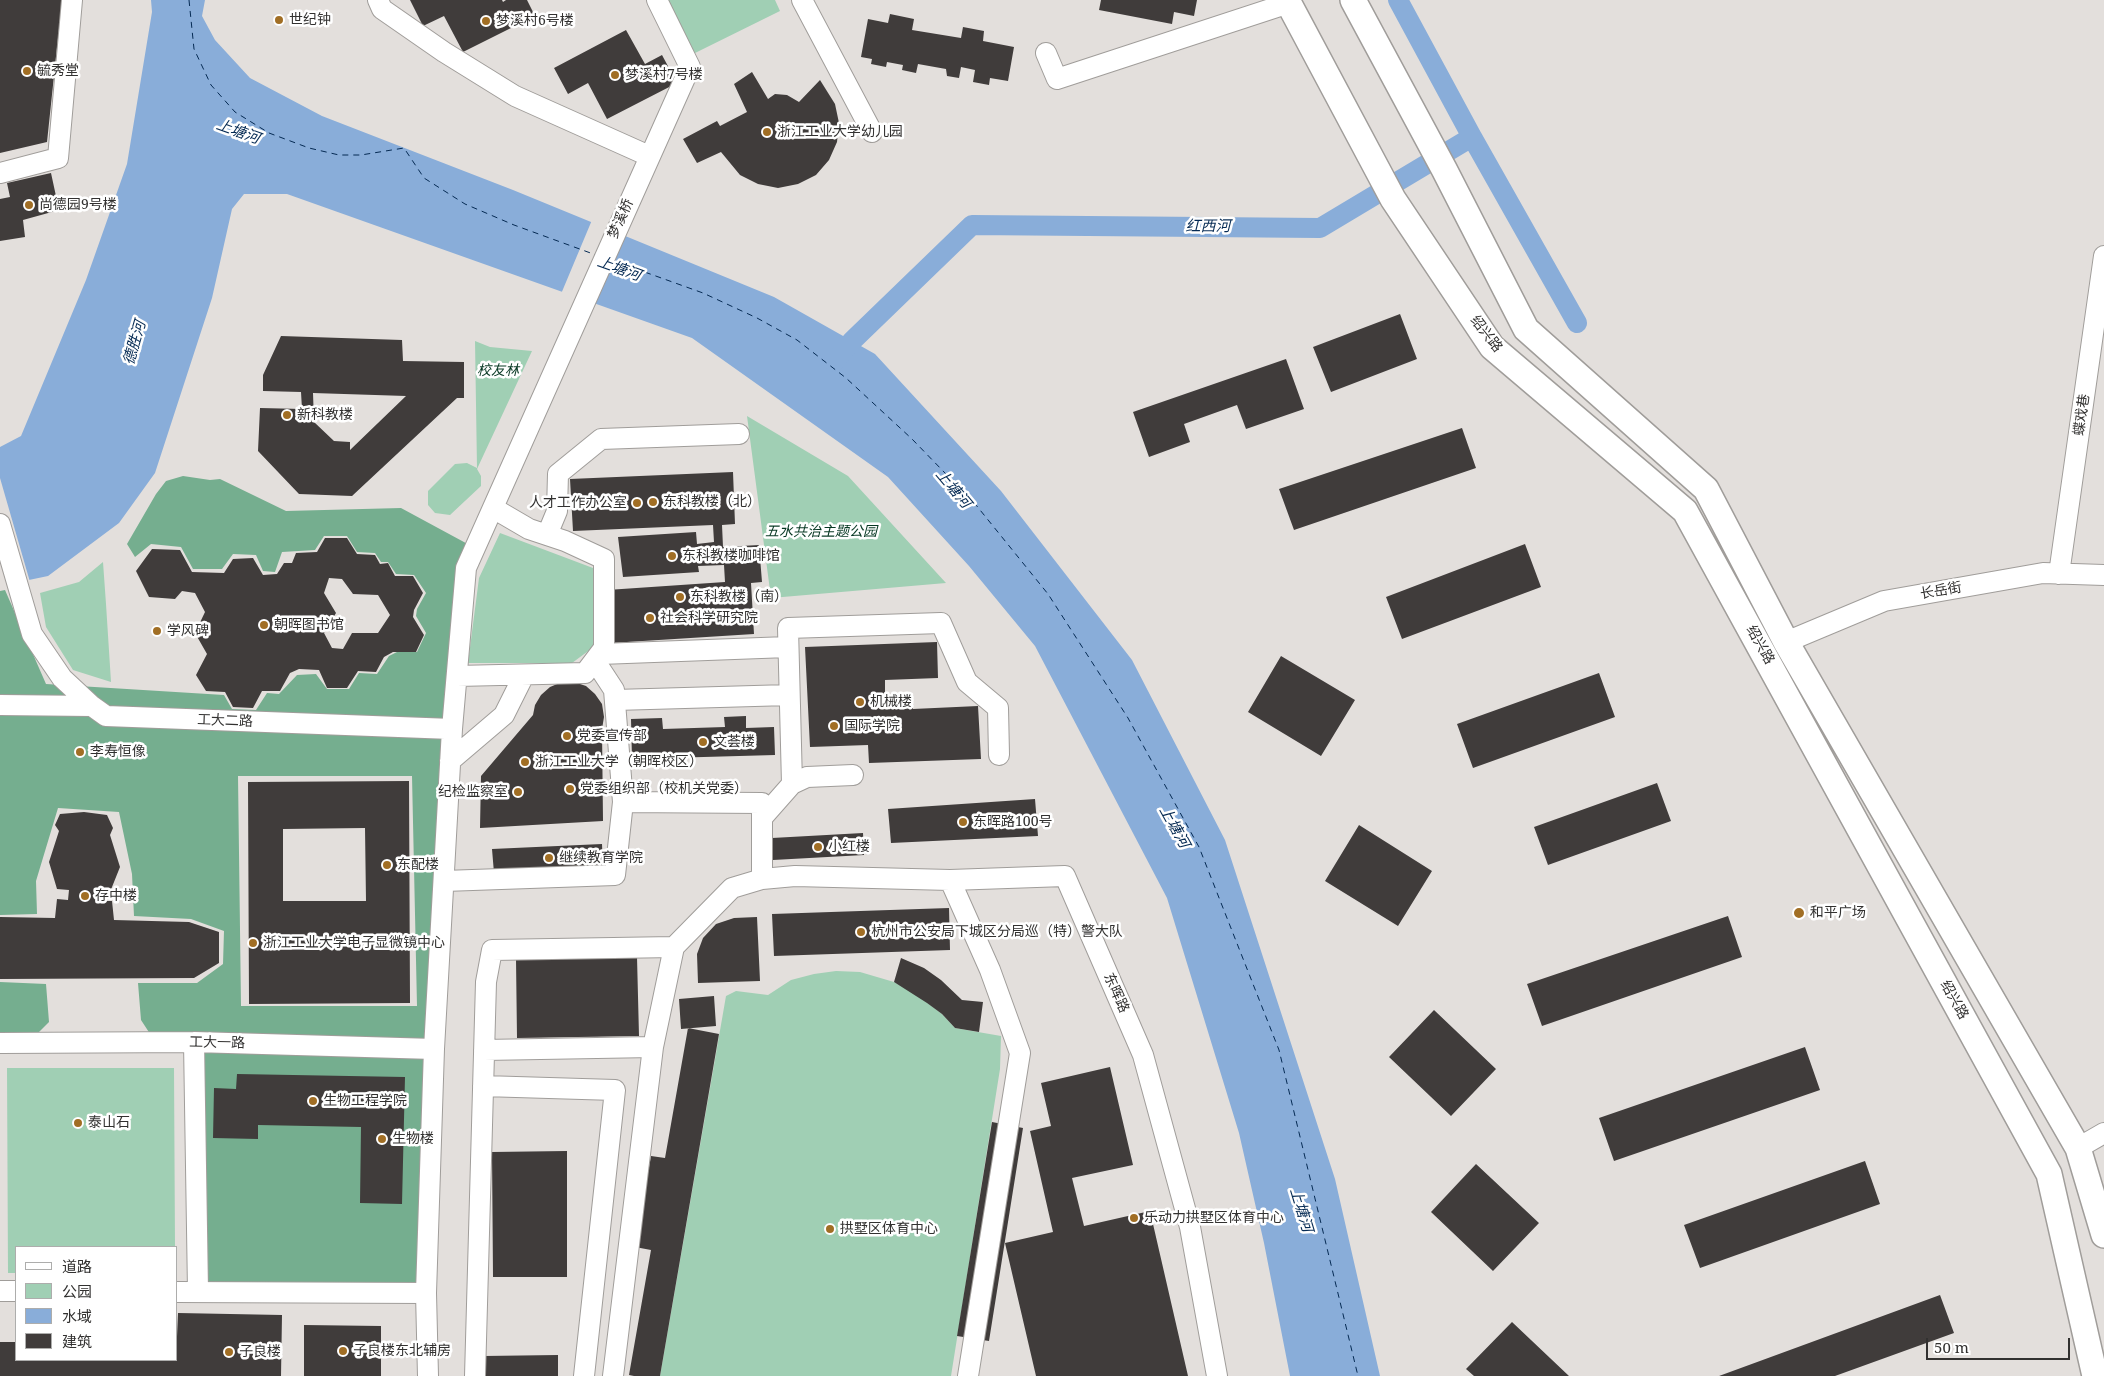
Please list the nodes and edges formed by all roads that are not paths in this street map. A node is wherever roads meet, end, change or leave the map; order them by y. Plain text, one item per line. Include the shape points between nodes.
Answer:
1 (72, 0) edge
2 (378, 0) edge
3 (657, 0) edge
4 (802, 0) edge
5 (1353, 0) edge
6 (1288, 2) edge
7 (1046, 53) dead end
8 (872, 132) dead end
9 (649, 156) junction
10 (0, 173) edge
11 (2104, 256) edge
12 (739, 434) dead end
13 (493, 508) junction
14 (0, 524) edge
15 (547, 535) junction
16 (2059, 574) junction
17 (2104, 575) edge
18 (1786, 642) junction
19 (788, 646) junction
20 (597, 658) junction
21 (524, 674) junction
22 (457, 676) junction
23 (789, 694) junction
24 (615, 700) junction
25 (0, 706) edge
26 (92, 706) junction
27 (452, 729) junction
28 (999, 755) dead end
29 (450, 761) junction
30 (853, 775) dead end
31 (792, 784) junction
32 (623, 802) junction
33 (762, 818) junction
34 (762, 879) junction
35 (950, 880) junction
36 (444, 882) junction
37 (674, 947) junction
38 (194, 1042) junction
39 (0, 1043) edge
40 (653, 1047) junction
41 (434, 1049) junction
42 (484, 1050) junction
43 (483, 1086) junction
44 (2104, 1133) edge
45 (2078, 1148) junction
46 (2104, 1235) edge
47 (0, 1291) edge
48 (15, 1291) edge
49 (198, 1291) junction
50 (178, 1292) edge
51 (426, 1293) junction
52 (428, 1376) edge
53 (475, 1376) edge
54 (584, 1376) edge
55 (613, 1376) edge
56 (968, 1376) edge
57 (1217, 1376) edge
58 (2094, 1376) edge

1 - 10 street via 58,158
2 - 9 street via 382,9 515,96
3 - 9 street, 梦溪桥 via 690,67
4 - 8 street
5 - 18 main road, 绍兴路 via 1526,329 1706,489
6 - 7 street via 1057,79
6 - 58 main road, 绍兴路 via 1393,199 1492,347 1685,511 2049,1174
9 - 13 street, 梦溪桥
11 - 16 street, 蝶戏巷
12 - 15 street via 601,439 558,474 557,510
13 - 15 street
13 - 22 street, 梦溪桥 via 466,568
14 - 26 street via 32,634 62,678
15 - 20 street via 604,559 604,648
16 - 17 street, 长岳街
16 - 18 street, 长岳街 via 2043,573 1884,601
18 - 45 main road, 绍兴路
19 - 20 street
19 - 23 street
19 - 28 street via 788,628 941,623 968,682 998,708
20 - 21 street via 585,673
20 - 24 street via 614,690
21 - 22 street
21 - 29 street via 504,715
22 - 27 street, 梦溪桥
23 - 24 street
23 - 31 street
24 - 32 street
25 - 26 street, 工大二路
26 - 27 street, 工大二路 via 106,716
27 - 29 street, 梦溪桥
29 - 36 street, 梦溪桥
30 - 31 street via 807,777
31 - 33 street
32 - 33 street via 762,803
32 - 36 street via 614,874
33 - 34 street
34 - 35 street, 东晖路 via 795,876
34 - 37 street, 东晖路 via 732,888
35 - 56 street via 990,970 1020,1053
35 - 57 street, 东晖路 via 1065,876 1144,1055 1190,1228
36 - 41 street, 梦溪桥
37 - 40 street
37 - 42 street via 492,950 486,982
38 - 39 street, 工大一路
38 - 41 street, 工大一路
38 - 49 street
40 - 42 street
40 - 55 street
41 - 51 street, 梦溪桥
42 - 43 street
43 - 53 street
43 - 54 street via 615,1090
44 - 45 street
45 - 46 main road, 绍兴路
47 - 48 street
49 - 50 street
49 - 51 street
51 - 52 street, 梦溪桥

